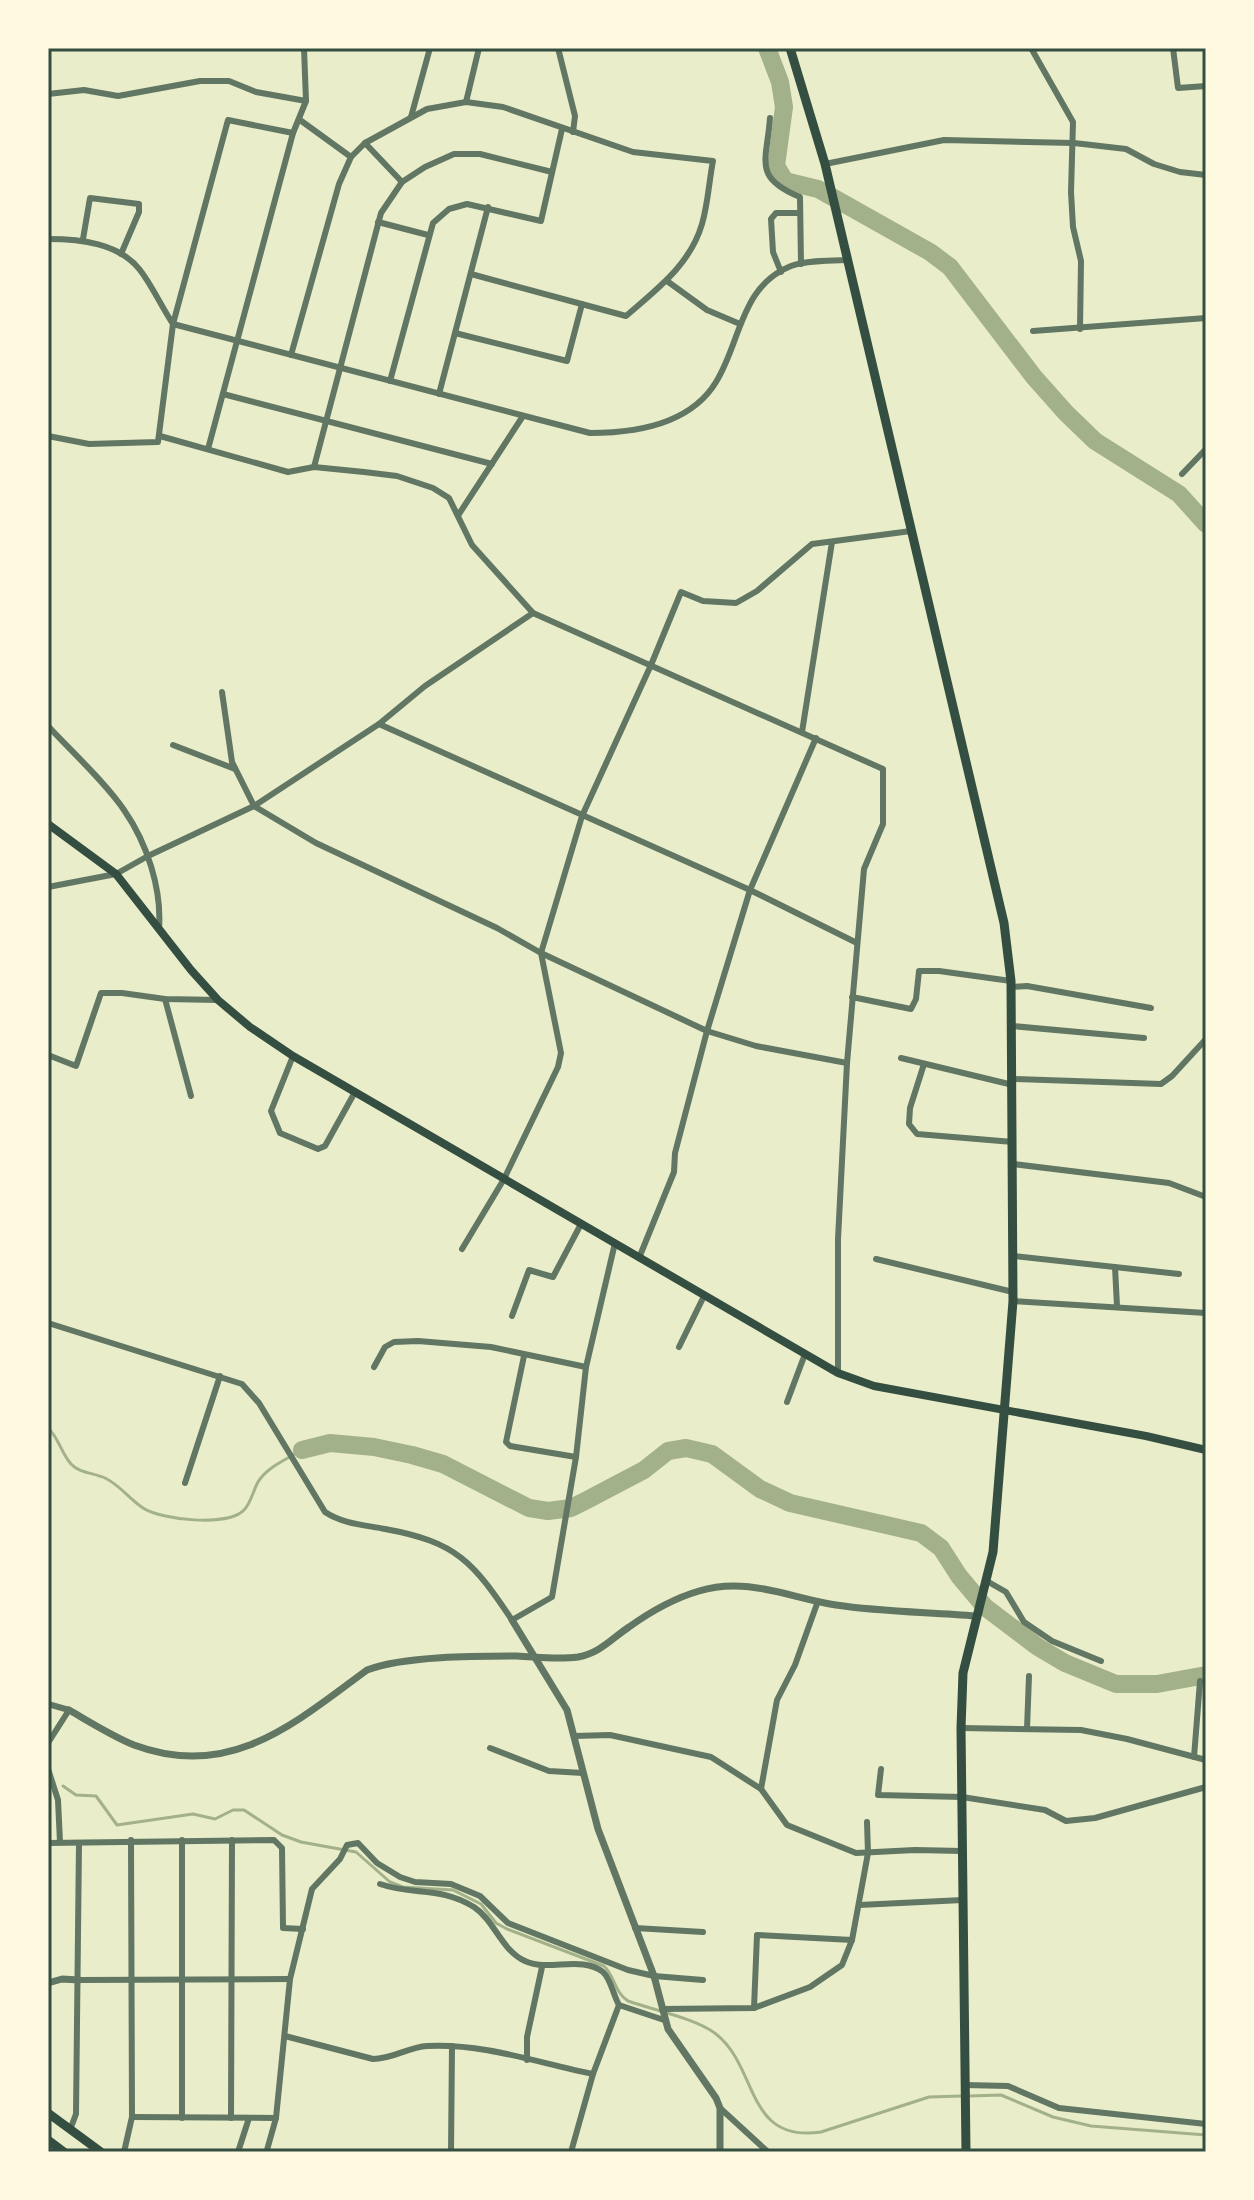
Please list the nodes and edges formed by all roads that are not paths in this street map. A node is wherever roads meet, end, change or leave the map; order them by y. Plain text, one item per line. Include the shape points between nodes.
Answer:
1 (304, 48) edge
2 (430, 48) edge
3 (479, 48) edge
4 (558, 48) edge
5 (790, 48) edge
6 (1031, 48) edge
7 (1173, 48) edge
8 (1206, 86) edge
9 (48, 94) edge
10 (306, 101) junction
11 (466, 102) junction
12 (411, 117) junction
13 (770, 118) dead end
14 (300, 120) junction
15 (562, 129) junction
16 (573, 132) junction
17 (293, 133) junction
18 (365, 143) junction
19 (1074, 143) junction
20 (351, 157) junction
21 (825, 164) junction
22 (552, 172) junction
23 (1206, 175) edge
24 (402, 182) junction
25 (488, 207) junction
26 (800, 213) junction
27 (378, 222) junction
28 (428, 235) junction
29 (48, 239) edge
30 (83, 239) junction
31 (121, 254) junction
32 (846, 260) junction
33 (801, 264) junction
34 (781, 272) junction
35 (471, 274) junction
36 (667, 281) junction
37 (582, 304) junction
38 (1206, 318) edge
39 (173, 324) junction
40 (740, 324) junction
41 (1080, 329) junction
42 (1033, 331) dead end
43 (455, 333) junction
44 (237, 341) junction
45 (291, 355) junction
46 (340, 368) junction
47 (390, 381) junction
48 (223, 394) junction
49 (439, 394) junction
50 (523, 416) junction
51 (326, 420) junction
52 (48, 436) edge
53 (160, 436) junction
54 (208, 449) junction
55 (1206, 449) edge
56 (492, 464) junction
57 (314, 467) junction
58 (1182, 474) dead end
59 (459, 514) junction
60 (911, 531) junction
61 (832, 542) junction
62 (533, 613) junction
63 (651, 665) junction
64 (222, 692) dead end
65 (379, 724) junction
66 (48, 726) edge
67 (802, 732) junction
68 (816, 738) junction
69 (173, 745) dead end
70 (235, 769) junction
71 (254, 806) junction
72 (582, 816) junction
73 (48, 824) edge
74 (148, 856) junction
75 (116, 874) junction
76 (48, 887) edge
77 (750, 890) junction
78 (159, 929) junction
79 (857, 943) junction
80 (541, 953) junction
81 (1011, 984) junction
82 (852, 997) junction
83 (165, 999) junction
84 (218, 1000) junction
85 (1151, 1008) dead end
86 (1012, 1026) junction
87 (707, 1031) junction
88 (1144, 1038) dead end
89 (1206, 1039) edge
90 (48, 1055) edge
91 (293, 1056) junction
92 (901, 1058) dead end
93 (847, 1063) junction
94 (924, 1064) junction
95 (1013, 1082) junction
96 (355, 1092) junction
97 (191, 1096) dead end
98 (1013, 1142) junction
99 (1013, 1164) junction
100 (504, 1179) junction
101 (1206, 1197) edge
102 (581, 1224) junction
103 (615, 1243) junction
104 (462, 1249) dead end
105 (1013, 1256) junction
106 (639, 1258) junction
107 (876, 1259) dead end
108 (1115, 1267) junction
109 (1179, 1274) dead end
110 (704, 1296) junction
111 (1013, 1297) junction
112 (1117, 1306) junction
113 (1206, 1313) edge
114 (512, 1316) dead end
115 (48, 1323) edge
116 (679, 1347) dead end
117 (805, 1354) junction
118 (524, 1356) junction
119 (374, 1367) dead end
120 (586, 1367) junction
121 (838, 1373) junction
122 (220, 1376) junction
123 (787, 1402) dead end
124 (1006, 1412) junction
125 (1206, 1450) edge
126 (576, 1457) junction
127 (185, 1483) dead end
128 (985, 1580) junction
129 (818, 1601) junction
130 (977, 1611) junction
131 (512, 1620) junction
132 (536, 1658) junction
133 (1101, 1661) dead end
134 (1029, 1676) dead end
135 (1200, 1681) dead end
136 (48, 1704) edge
137 (69, 1710) junction
138 (961, 1728) junction
139 (1027, 1729) junction
140 (574, 1736) junction
141 (48, 1743) edge
142 (490, 1748) dead end
143 (1194, 1757) junction
144 (1206, 1760) edge
145 (48, 1769) edge
146 (881, 1769) dead end
147 (583, 1773) junction
148 (1206, 1787) edge
149 (761, 1789) junction
150 (962, 1797) junction
151 (867, 1822) dead end
152 (131, 1840) junction
153 (182, 1840) junction
154 (232, 1840) junction
155 (60, 1842) junction
156 (48, 1843) edge
157 (79, 1843) junction
158 (962, 1851) junction
159 (868, 1853) junction
160 (380, 1884) dead end
161 (963, 1900) junction
162 (859, 1905) junction
163 (635, 1928) junction
164 (303, 1929) junction
165 (703, 1932) dead end
166 (852, 1940) junction
167 (542, 1967) junction
168 (654, 1976) junction
169 (182, 1979) junction
170 (233, 1979) junction
171 (290, 1979) junction
172 (79, 1980) junction
173 (131, 1980) junction
174 (703, 1980) dead end
175 (48, 1983) edge
176 (619, 2005) junction
177 (754, 2008) junction
178 (662, 2009) junction
179 (664, 2020) junction
180 (285, 2036) junction
181 (452, 2046) junction
182 (527, 2060) junction
183 (593, 2074) junction
184 (965, 2085) junction
185 (720, 2108) junction
186 (48, 2113) edge
187 (132, 2117) junction
188 (182, 2118) junction
189 (231, 2118) junction
190 (249, 2118) junction
191 (276, 2118) junction
192 (1206, 2124) edge
193 (70, 2130) junction
194 (48, 2140) edge
195 (64, 2152) edge
196 (101, 2152) edge
197 (124, 2152) edge
198 (238, 2152) edge
199 (270, 2152) edge
200 (451, 2152) edge
201 (571, 2152) edge
202 (720, 2152) edge
203 (768, 2152) edge
204 (966, 2152) edge

1 - 10 street
2 - 12 street
3 - 11 street
4 - 16 street via 575,116
5 - 21 main road
6 - 19 street via 1073,122
7 - 8 street via 1178,88
9 - 10 street via 84,90 118,96 229,81
10 - 14 street
11 - 12 street
11 - 15 street via 503,107
12 - 18 street
13 - 26 street via 765,169 774,183 800,197
14 - 17 street
14 - 20 street
15 - 16 street
15 - 22 street
16 - 36 street via 633,152 713,161 703,222 692,250
17 - 39 street via 228,120
17 - 44 street
18 - 20 street
18 - 24 street
19 - 21 street via 944,140
19 - 23 street via 1126,149 1154,164
19 - 41 street via 1071,192 1081,261
20 - 45 street
21 - 32 main road
22 - 24 street via 480,154 454,154
22 - 25 street via 541,221
24 - 27 street
25 - 28 street via 467,204 449,209
25 - 35 street
26 - 33 street
26 - 34 street via 776,213 771,219 773,252
27 - 28 street
27 - 46 street
28 - 47 street
29 - 30 street
30 - 31 street
30 - 31 street via 90,198 139,204
31 - 39 street via 138,267
32 - 33 street
32 - 60 main road
33 - 34 street
34 - 40 street via 752,297
35 - 37 street
35 - 43 street
36 - 37 street via 626,316
36 - 40 street via 707,310
37 - 43 street via 567,361
38 - 41 street
39 - 44 street
39 - 53 street
40 - 50 street via 716,384 701,401 667,422 590,433
41 - 42 street
43 - 49 street
44 - 45 street
44 - 48 street
45 - 46 street
46 - 47 street
46 - 51 street
47 - 49 street
48 - 51 street
48 - 54 street
49 - 50 street
50 - 56 street
51 - 56 street
51 - 57 street
52 - 53 street via 89,444 158,442
53 - 54 street
54 - 57 street via 288,472
55 - 58 street
56 - 59 street
57 - 59 street via 397,476 433,488 449,498
59 - 62 street via 472,545
60 - 61 street
60 - 81 main road via 1004,923
61 - 63 street via 812,544 736,603 703,601 681,592
61 - 67 street
62 - 63 street
62 - 65 street
63 - 67 street
63 - 72 street
64 - 70 street
65 - 71 street
65 - 72 street
66 - 74 street via 124,810
67 - 68 street
68 - 77 street
68 - 79 street via 883,769 883,824 864,869
69 - 70 street
70 - 71 street
71 - 74 street
71 - 80 street via 316,843
72 - 77 street
72 - 80 street
73 - 75 main road
74 - 75 street
74 - 78 street
75 - 76 street
75 - 78 main road
77 - 79 street
77 - 87 street
78 - 84 main road
79 - 82 street
80 - 87 street
80 - 100 street via 561,1053
81 - 82 street via 919,971 911,1009
81 - 85 street
81 - 86 main road
82 - 93 street
83 - 84 street
83 - 90 street via 101,993 76,1066
83 - 97 street
84 - 91 main road
86 - 88 street
86 - 95 main road
87 - 93 street
87 - 106 street via 674,1172
89 - 95 street via 1161,1084
91 - 96 main road
91 - 96 street via 271,1111 280,1133 318,1149 325,1146
92 - 94 street
93 - 121 street
94 - 95 street
94 - 98 street via 910,1108 909,1124 917,1134
95 - 98 main road
96 - 100 main road
98 - 99 main road
99 - 101 street via 1169,1183
99 - 105 main road
100 - 102 main road
100 - 104 street
102 - 103 main road
102 - 114 street via 553,1277 529,1270
103 - 106 main road
103 - 120 street
105 - 108 street
105 - 111 main road
106 - 110 main road
107 - 111 street
108 - 109 street
108 - 112 street
110 - 116 street
110 - 117 main road
111 - 112 street
111 - 124 main road
112 - 113 street
115 - 122 street
117 - 121 main road
117 - 123 street
118 - 119 street via 474,1345 394,1342
118 - 120 street
118 - 126 street via 506,1442
120 - 126 street
121 - 124 main road via 874,1386
122 - 127 street
122 - 131 street via 253,1394 325,1512 338,1520 444,1545 477,1572
124 - 125 main road
124 - 128 main road via 993,1552
126 - 131 street via 552,1597
128 - 130 main road
128 - 133 street via 1006,1592 1024,1622 1052,1641
129 - 130 street
129 - 132 street via 737,1584 701,1590 657,1610 599,1651
129 - 149 street via 777,1700
130 - 138 main road via 963,1673
131 - 132 street
132 - 137 street via 378,1666 277,1735 218,1755 150,1750
132 - 140 street via 562,1699
134 - 139 street
135 - 143 street
136 - 137 street
137 - 141 street
138 - 139 street
138 - 150 main road
139 - 143 street via 1081,1730
140 - 147 street
140 - 149 street via 610,1735 704,1755
142 - 147 street via 549,1771
143 - 144 street
145 - 155 street via 58,1800
146 - 150 street via 878,1795
147 - 163 street
148 - 150 street via 1066,1821 1045,1810
149 - 159 street via 787,1825
150 - 158 main road
151 - 159 street
152 - 153 street
152 - 157 street
152 - 173 street
153 - 154 street
153 - 169 street
154 - 164 street via 274,1840 282,1848 283,1928
154 - 170 street
155 - 156 street
155 - 157 street
157 - 172 street
158 - 159 street
158 - 161 main road
159 - 162 street
160 - 167 street via 456,1898 480,1911 517,1957
161 - 162 street
161 - 184 main road
162 - 166 street
163 - 165 street
163 - 168 street
164 - 168 street via 312,1889 347,1845 358,1843 400,1877 457,1886 485,1900 508,1923
164 - 171 street
166 - 177 street via 842,1965 810,1987
166 - 177 street via 757,1935
167 - 176 street via 586,1965 600,1970
167 - 182 street
168 - 174 street
168 - 178 street
169 - 170 street
169 - 173 street
169 - 188 street
170 - 171 street
170 - 189 street
171 - 180 street
172 - 173 street
172 - 175 street
172 - 193 street via 76,2114
173 - 187 street
176 - 179 street
176 - 183 street
177 - 178 street
178 - 179 street
179 - 185 street
180 - 181 street via 373,2059 422,2046
180 - 191 street
181 - 182 street
181 - 200 street
182 - 183 street
183 - 201 street
184 - 192 street via 1008,2086 1059,2108
184 - 204 main road
185 - 202 street
185 - 203 street
186 - 193 main road
187 - 188 street
187 - 197 street
188 - 189 street
189 - 190 street
190 - 191 street
190 - 198 street
191 - 199 street
193 - 196 main road
194 - 195 main road

